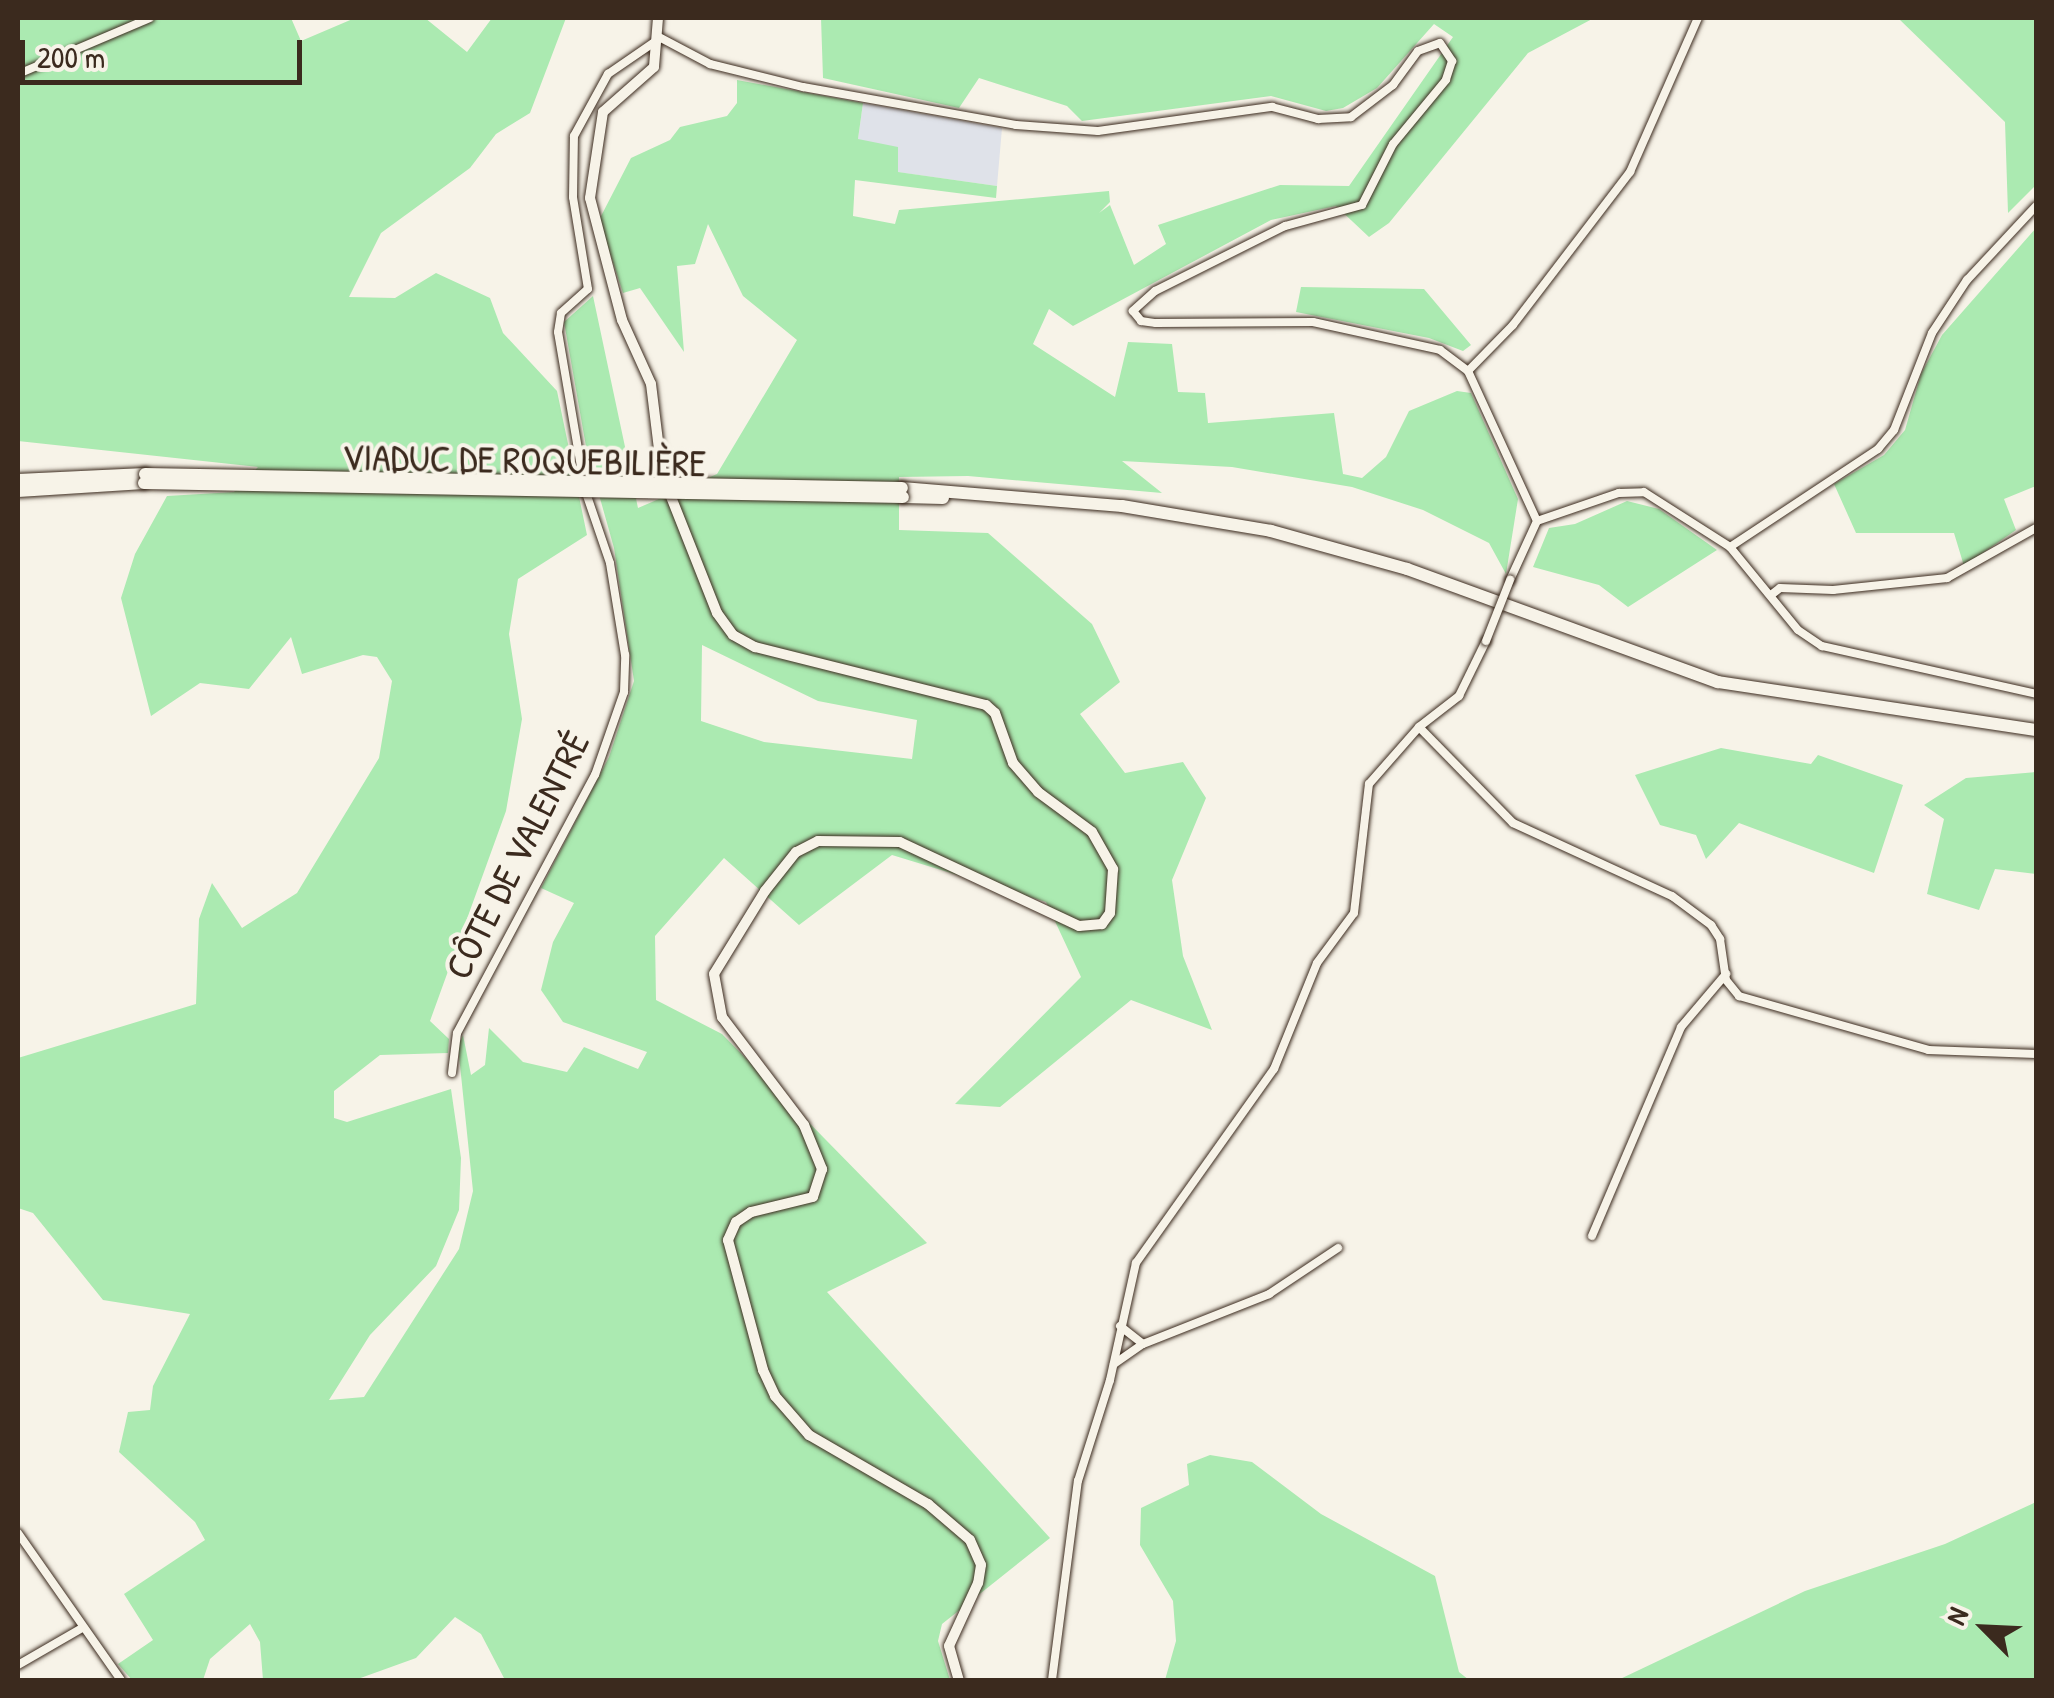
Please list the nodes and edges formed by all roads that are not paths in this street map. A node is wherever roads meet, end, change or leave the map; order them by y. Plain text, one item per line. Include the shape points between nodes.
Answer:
1 (150, 18) edge
2 (658, 18) edge
3 (1698, 18) edge
4 (659, 38) junction
5 (641, 51) junction
6 (658, 55) junction
7 (18, 74) edge
8 (2036, 206) edge
9 (1468, 371) junction
10 (144, 478) junction
11 (18, 480) edge
12 (18, 491) edge
13 (1537, 521) junction
14 (2036, 528) edge
15 (1730, 547) junction
16 (1771, 596) junction
17 (2036, 694) edge
18 (1419, 727) junction
19 (2036, 730) edge
20 (1726, 974) junction
21 (2036, 1054) edge
22 (452, 1074) dead end
23 (1592, 1236) dead end
24 (1338, 1248) dead end
25 (1120, 1326) junction
26 (1143, 1344) junction
27 (1114, 1364) junction
28 (18, 1533) edge
29 (82, 1628) junction
30 (18, 1665) edge
31 (122, 1680) edge
32 (959, 1680) edge
33 (1052, 1680) edge

1 - 7 street
2 - 4 street
3 - 9 street via 1630,172 1513,325
4 - 5 street, CÔTE DE VALENTRÉ
4 - 6 street
4 - 9 street via 710,64 802,86 1016,125 1098,131 1272,107 1318,119 1351,118 1393,85 1418,50 1440,44 1452,61 1446,80 1393,144 1362,204 1285,226 1155,291 1134,311 1141,321 1156,323 1313,322 1440,350
5 - 6 street
5 - 22 street, CÔTE DE VALENTRÉ via 608,74 574,136 573,197 588,289 562,312 558,332 585,490 610,563 624,692 595,775 457,1032
6 - 32 street via 648,75 603,112 590,198 622,320 651,384 662,474 716,614 733,635 755,647 986,705 1013,763 1046,800 1092,832 1113,870 1110,914 1102,924 1079,926 900,842 818,841 796,852 764,891 714,974 722,1017 804,1125 822,1169 813,1197 750,1212 728,1240 763,1370 775,1396 809,1435 928,1504 970,1540 978,1582 949,1646
8 - 15 street via 1967,280 1932,333 1894,430 1878,449
9 - 13 street
10 - 11 main road
10 - 12 main road
10 - 19 main road, VIADUC DE ROQUEBILIÈRE, bridge via 902,493 1060,500 1196,517 1342,549 1718,682
13 - 15 street via 1619,493 1644,492
13 - 18 street, bridge via 1459,696
14 - 16 street via 1946,578 1833,590 1780,588
15 - 16 street
16 - 17 street via 1798,630 1822,646
18 - 20 street via 1514,823 1672,896 1711,924
18 - 25 street via 1384,762 1363,801 1364,875 1354,913 1317,964 1274,1069 1143,1250 1126,1288
20 - 21 street via 1739,996 1763,1008 1928,1050
20 - 23 street via 1682,1027
24 - 26 street via 1269,1294
25 - 26 street
25 - 27 street
26 - 27 street
27 - 33 street via 1078,1481
28 - 29 street
29 - 30 street
29 - 31 street

